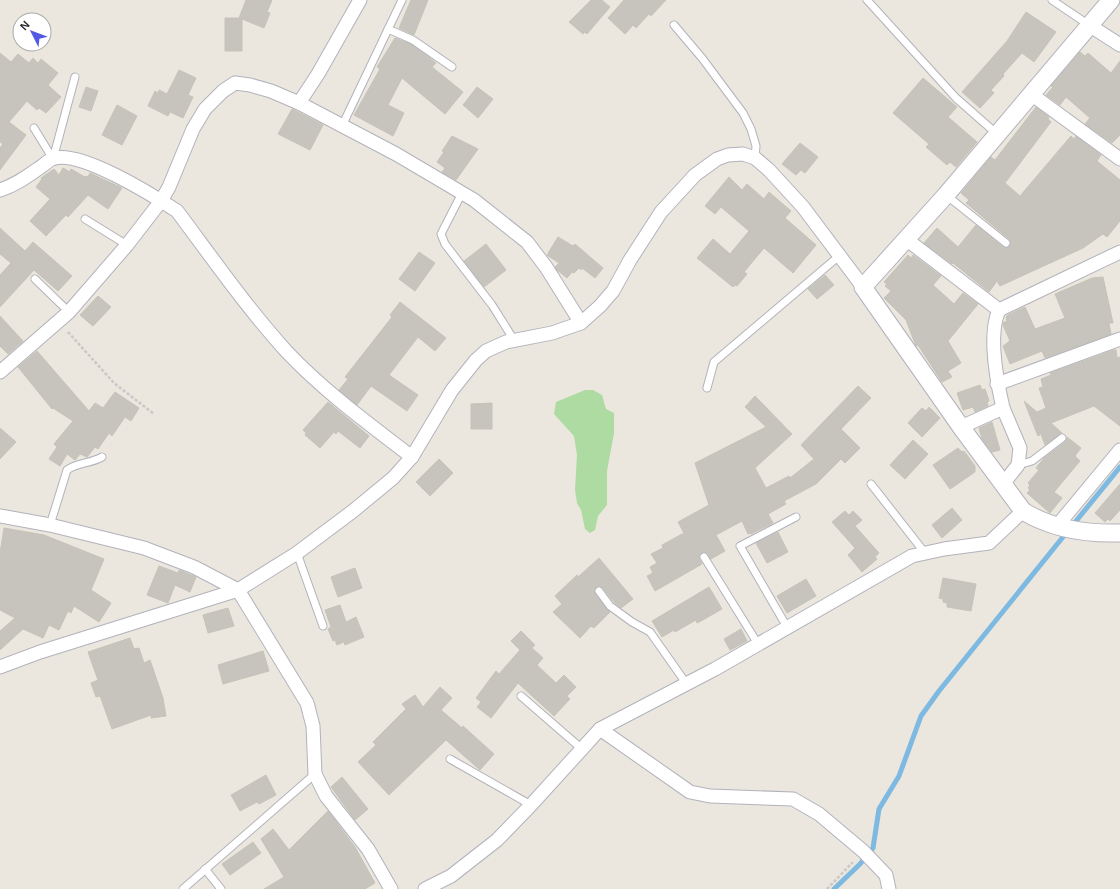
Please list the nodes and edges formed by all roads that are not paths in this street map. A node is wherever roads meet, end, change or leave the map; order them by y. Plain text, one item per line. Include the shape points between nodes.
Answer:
1 (360, 0) edge
2 (402, 0) edge
3 (867, 0) edge
4 (1052, 0) edge
5 (1111, 0) edge
6 (674, 25) dead end
7 (1089, 25) junction
8 (388, 29) junction
9 (1120, 45) edge
10 (452, 67) dead end
11 (76, 77) dead end
12 (1031, 94) junction
13 (299, 103) junction
14 (342, 126) junction
15 (34, 128) dead end
16 (997, 134) junction
17 (53, 158) junction
18 (755, 158) junction
19 (1120, 159) edge
20 (0, 190) edge
21 (462, 193) junction
22 (946, 195) junction
23 (161, 201) junction
24 (85, 219) dead end
25 (906, 239) junction
26 (1006, 243) dead end
27 (127, 245) junction
28 (1120, 255) edge
29 (839, 256) junction
30 (35, 279) dead end
31 (863, 287) junction
32 (999, 310) junction
33 (69, 312) junction
34 (581, 323) junction
35 (1120, 339) edge
36 (514, 340) junction
37 (0, 372) edge
38 (997, 384) junction
39 (707, 388) dead end
40 (1003, 408) junction
41 (961, 427) junction
42 (1062, 438) dead end
43 (1120, 450) edge
44 (102, 457) dead end
45 (412, 457) junction
46 (1018, 465) junction
47 (871, 484) dead end
48 (1003, 484) junction
49 (1023, 511) junction
50 (0, 516) edge
51 (796, 517) dead end
52 (50, 525) junction
53 (1057, 526) junction
54 (1120, 532) edge
55 (296, 552) junction
56 (925, 553) junction
57 (704, 557) dead end
58 (238, 590) junction
59 (599, 591) dead end
60 (323, 626) dead end
61 (787, 627) junction
62 (758, 644) junction
63 (0, 667) edge
64 (686, 683) junction
65 (521, 696) dead end
66 (600, 729) junction
67 (582, 748) junction
68 (450, 759) dead end
69 (315, 774) junction
70 (531, 806) junction
71 (205, 870) junction
72 (183, 889) edge
73 (221, 889) edge
74 (391, 889) edge
75 (425, 889) edge
76 (890, 889) edge

1 - 13 street
2 - 8 lane
3 - 16 lane via 956,98
4 - 7 lane
5 - 7 street
6 - 18 lane via 742,113 751,129 756,146
7 - 9 street
7 - 12 street
8 - 10 lane via 413,40
8 - 14 lane
11 - 17 lane
12 - 16 street
12 - 19 street
13 - 14 street
13 - 23 street via 250,85 235,83 223,91 205,109 193,129
14 - 21 street
15 - 17 lane
16 - 22 street
17 - 20 street via 12,187
17 - 23 street via 87,162
18 - 29 street via 803,207
18 - 34 street via 743,154 728,155 694,175 661,212 613,291
21 - 34 street via 527,242 546,266
21 - 36 lane via 441,234 445,244 492,305
22 - 25 street
22 - 26 lane
23 - 27 street
23 - 45 street via 177,211 288,353 324,388
24 - 27 lane
25 - 31 street
25 - 32 street
27 - 33 street
28 - 32 street
29 - 31 street
29 - 39 lane via 714,362
30 - 33 lane
31 - 41 street
32 - 38 street via 994,320
33 - 37 street
34 - 36 street via 552,333
35 - 38 street
36 - 45 street via 486,351 476,360 452,390
38 - 40 street
40 - 41 street
40 - 46 street via 1020,448
41 - 48 street
42 - 46 lane via 1032,462
43 - 53 street
44 - 52 lane via 66,470
45 - 55 street via 393,478 353,511
46 - 48 street
47 - 56 lane
48 - 49 street
49 - 53 street via 1037,520
49 - 56 street via 989,543
50 - 52 street
51 - 61 lane via 740,546
52 - 58 street via 144,548 194,567
53 - 54 street via 1075,530
55 - 58 street
55 - 60 lane
56 - 61 street via 912,556
57 - 62 lane
58 - 63 street
58 - 69 street via 307,703 312,726
59 - 64 lane via 610,606 650,632
61 - 62 street
62 - 64 street
64 - 66 street
65 - 67 lane
66 - 67 street
66 - 76 street via 690,792 710,796 793,799 819,814 863,851 886,875
67 - 70 street
68 - 70 lane
69 - 71 lane
69 - 74 street via 326,796 368,849
70 - 75 street via 497,840 451,876
71 - 72 lane
71 - 73 lane

